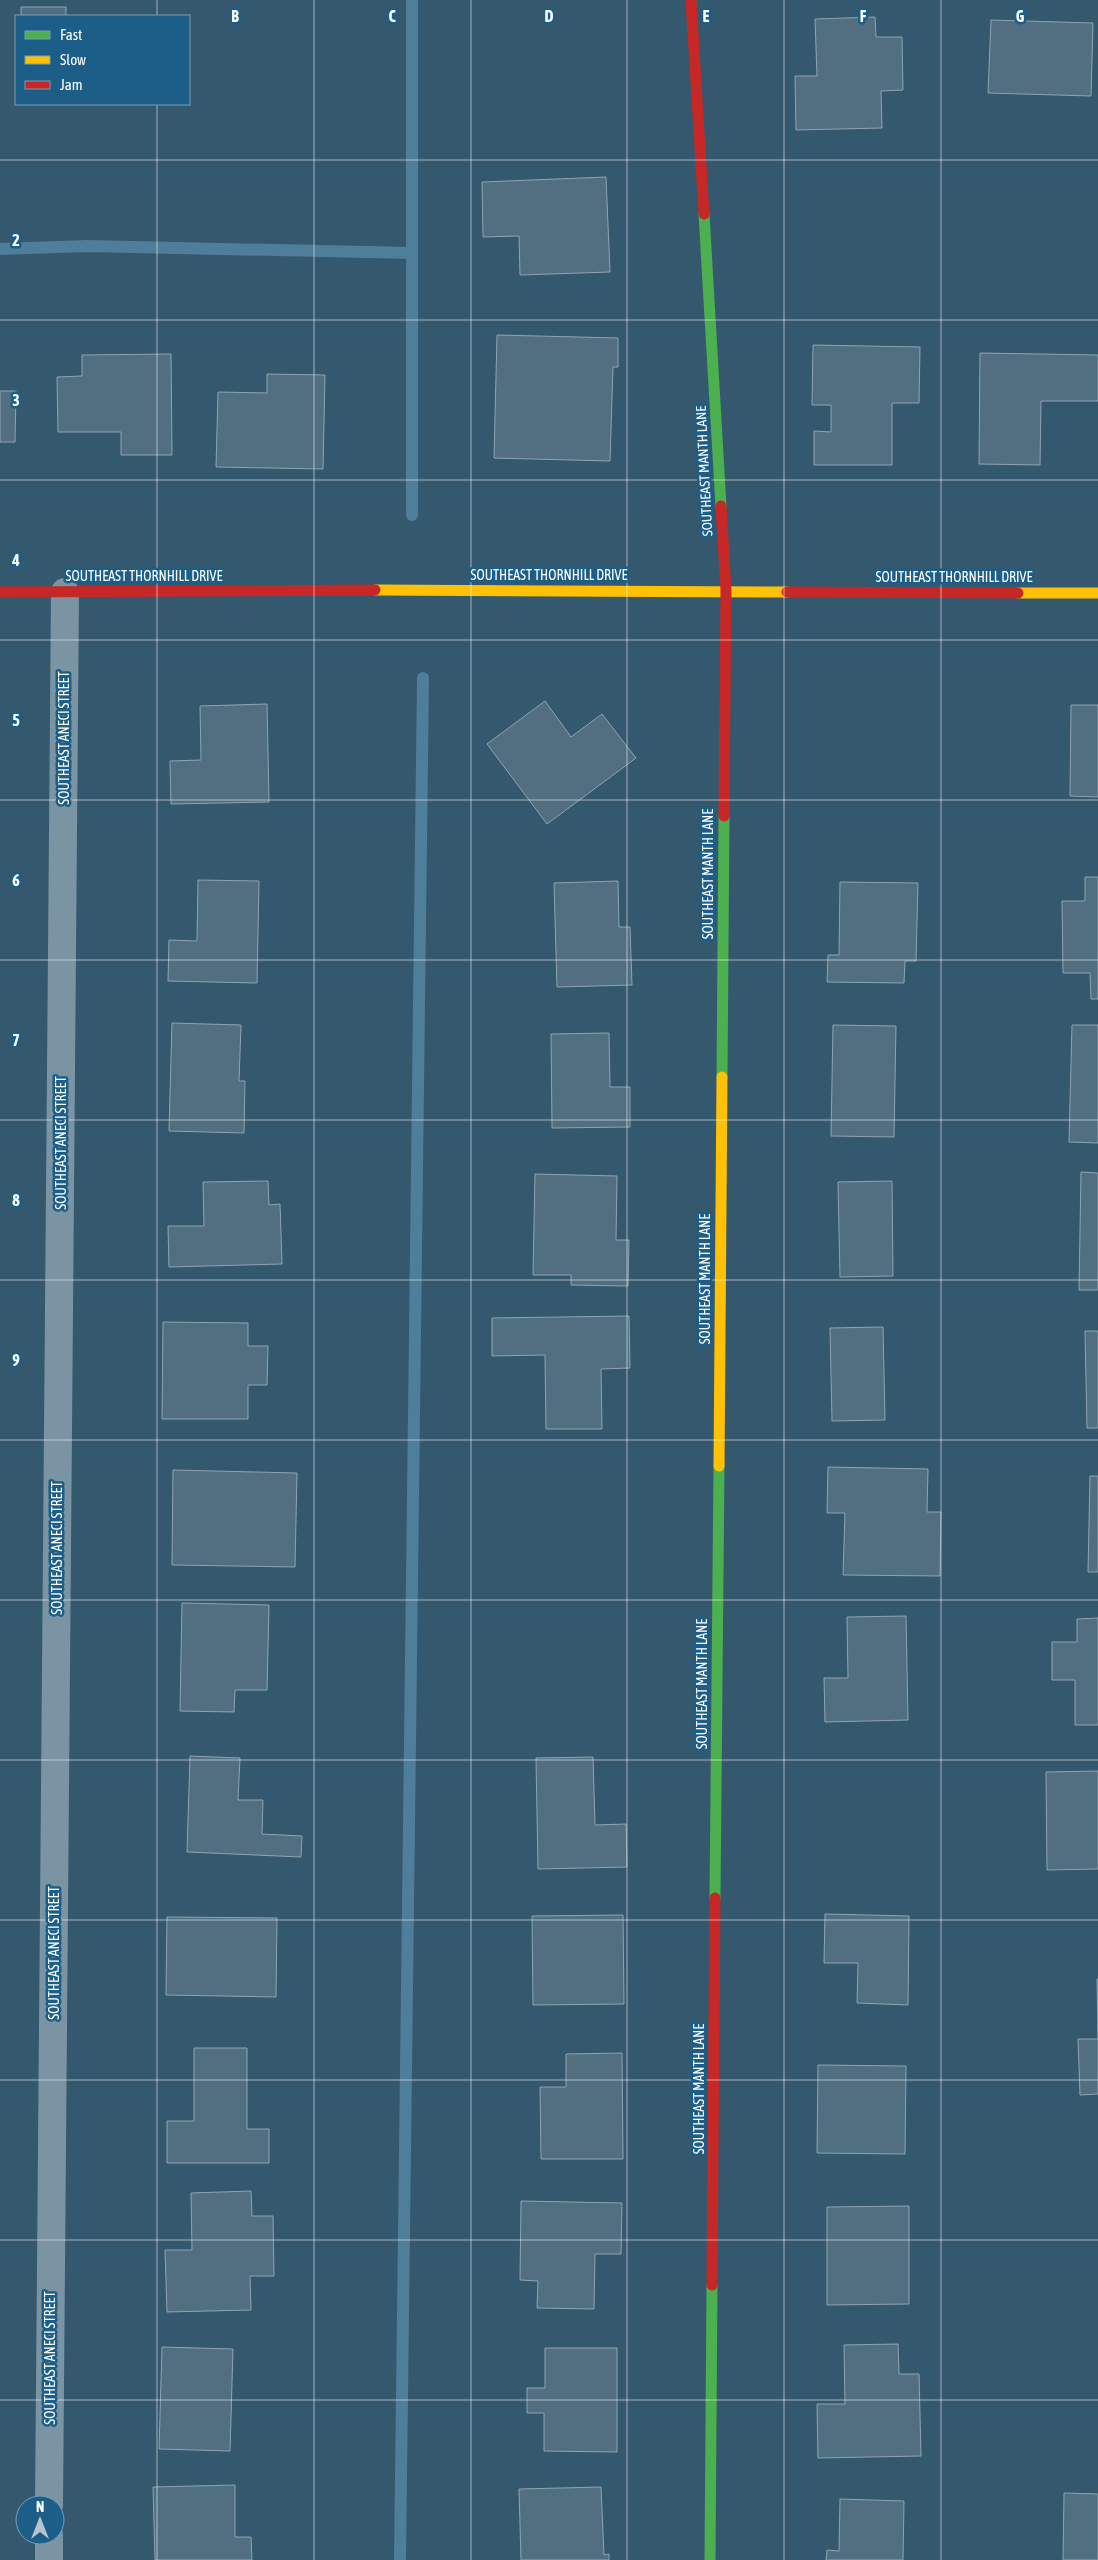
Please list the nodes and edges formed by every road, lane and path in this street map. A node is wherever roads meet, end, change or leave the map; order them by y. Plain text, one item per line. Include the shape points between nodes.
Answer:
1 (691, 0) edge
2 (726, 590) junction
3 (0, 592) edge
4 (65, 592) junction
5 (1098, 593) edge
6 (49, 2495) edge
7 (49, 2545) edge
8 (49, 2560) edge
9 (710, 2560) edge

1 - 2 street, SOUTHEAST MANTH LANE
2 - 4 street, SOUTHEAST THORNHILL DRIVE
2 - 5 street, SOUTHEAST THORNHILL DRIVE
2 - 9 street, SOUTHEAST MANTH LANE
3 - 4 street, SOUTHEAST THORNHILL DRIVE
4 - 6 street, SOUTHEAST ANECI STREET
7 - 8 street

